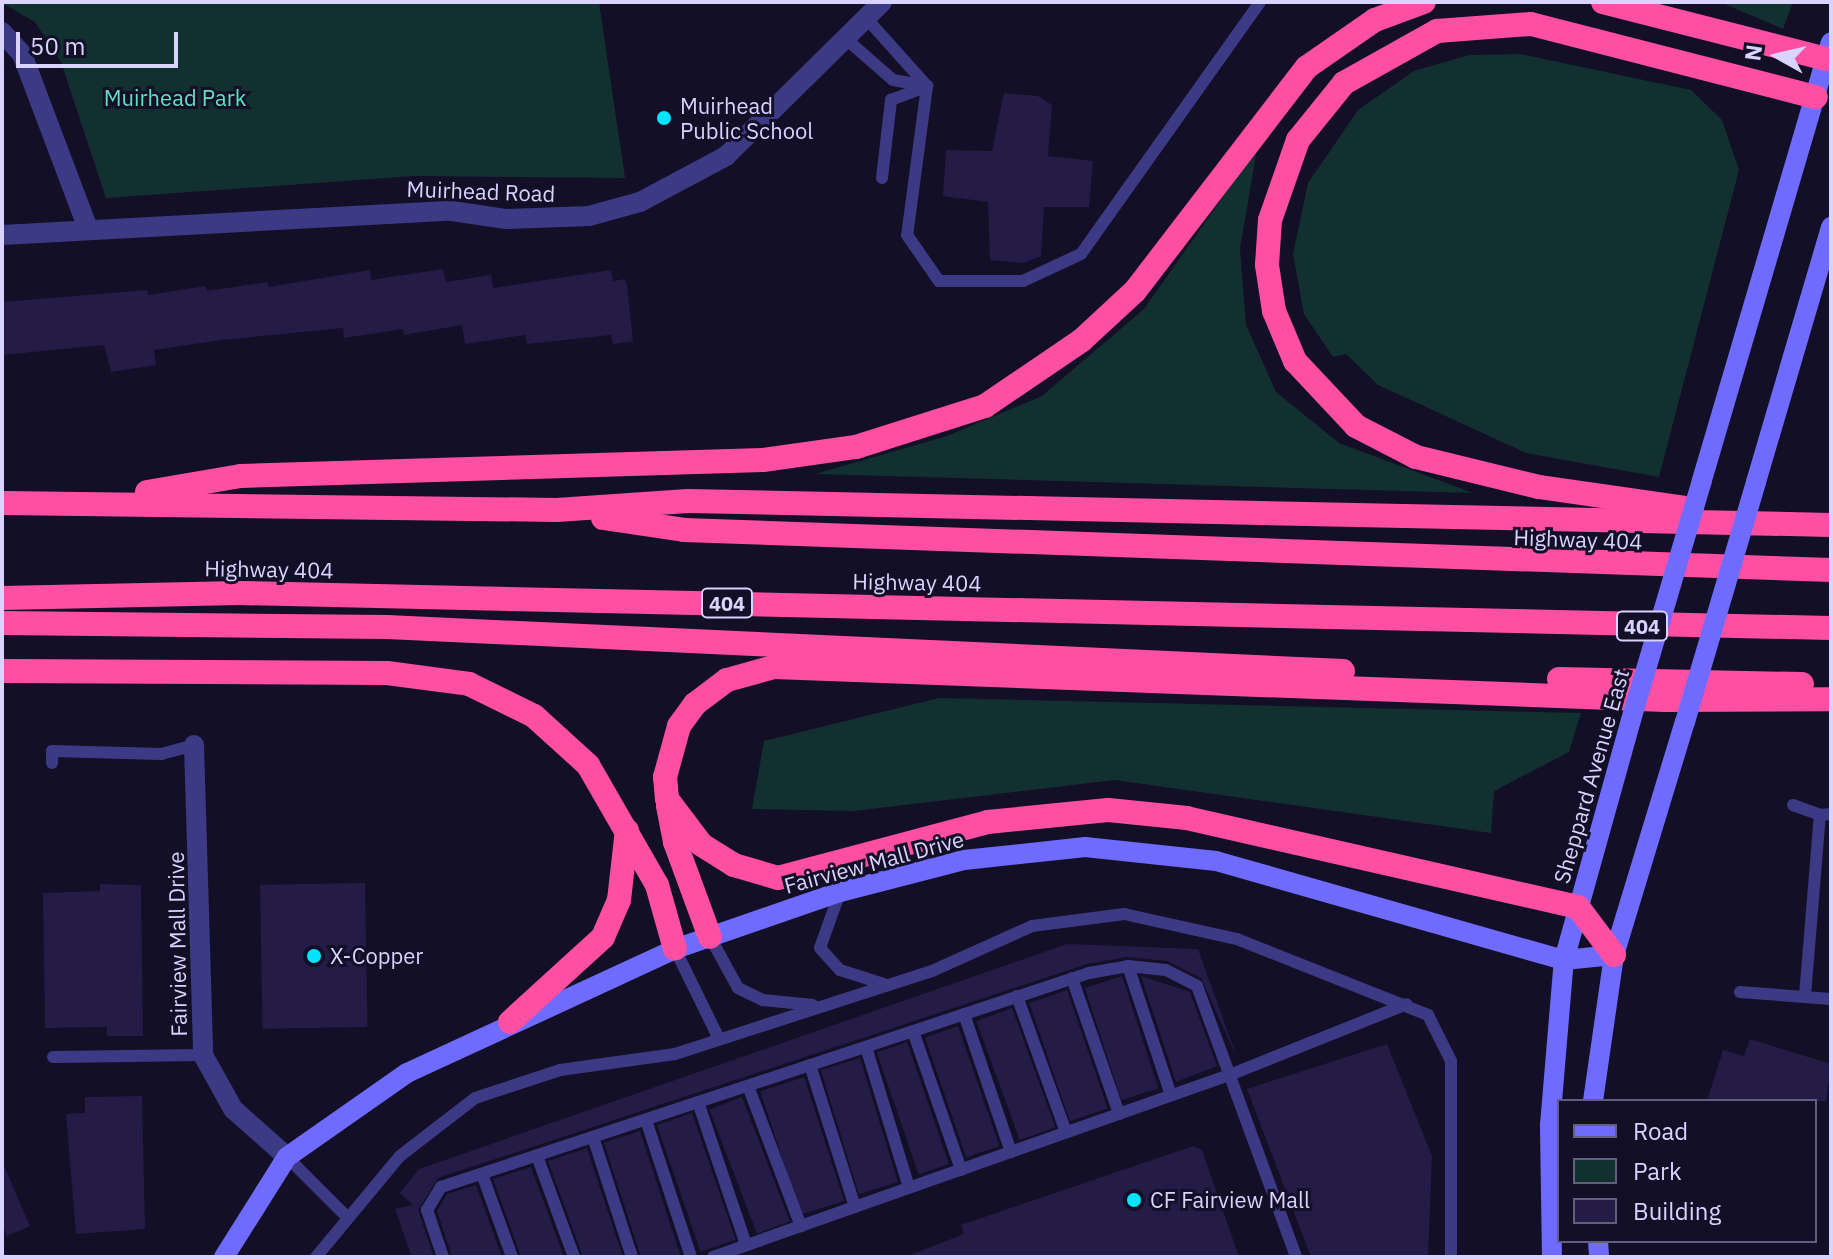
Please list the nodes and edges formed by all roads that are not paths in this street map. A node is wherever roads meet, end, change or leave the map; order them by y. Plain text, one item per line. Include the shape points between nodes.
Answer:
1 (882, 2) edge
2 (1260, 2) edge
3 (1424, 2) edge
4 (1603, 2) edge
5 (867, 19) junction
6 (2, 32) edge
7 (846, 39) junction
8 (1829, 55) edge
9 (927, 86) junction
10 (1823, 99) edge
11 (882, 178) dead end
12 (1831, 227) edge
13 (88, 229) junction
14 (2, 235) edge
15 (92, 502) junction
16 (2, 503) edge
17 (557, 510) junction
18 (1822, 525) edge
19 (1831, 570) edge
20 (2, 598) edge
21 (2, 623) edge
22 (1831, 628) edge
23 (2, 671) edge
24 (1831, 684) edge
25 (1831, 699) edge
26 (194, 745) joint
27 (52, 763) dead end
28 (667, 799) junction
29 (1793, 805) dead end
30 (1826, 814) edge
31 (627, 827) junction
32 (840, 892) junction
33 (1578, 907) junction
34 (710, 937) junction
35 (675, 949) junction
36 (1614, 955) junction
37 (1564, 960) junction
38 (1128, 966) junction
39 (1072, 978) junction
40 (887, 985) junction
41 (1740, 992) dead end
42 (1017, 996) junction
43 (1805, 996) junction
44 (1831, 999) edge
45 (1407, 1004) junction
46 (817, 1005) junction
47 (964, 1014) junction
48 (510, 1022) junction
49 (913, 1031) junction
50 (719, 1039) junction
51 (866, 1047) junction
52 (203, 1055) junction
53 (53, 1057) dead end
54 (810, 1065) junction
55 (1232, 1074) junction
56 (748, 1086) junction
57 (1171, 1095) junction
58 (1593, 1099) edge
59 (698, 1102) junction
60 (1119, 1114) junction
61 (646, 1120) junction
62 (1066, 1132) junction
63 (593, 1137) junction
64 (1011, 1152) junction
65 (537, 1156) junction
66 (287, 1157) junction
67 (961, 1170) junction
68 (482, 1174) junction
69 (909, 1188) junction
70 (855, 1207) junction
71 (346, 1216) junction
72 (801, 1226) junction
73 (746, 1245) junction
74 (224, 1257) edge
75 (316, 1257) edge
76 (443, 1257) edge
77 (512, 1257) edge
78 (574, 1257) edge
79 (632, 1257) edge
80 (691, 1257) edge
81 (713, 1257) edge
82 (1296, 1257) edge
83 (1451, 1257) edge
84 (1552, 1257) edge

1 - 5 street, Muirhead Road
2 - 9 lane via 1081,254 1023,281 939,281 907,235
3 - 15 highway via 1375,20 1307,67 1135,291 1048,365 971,411 856,447 763,460 241,476
4 - 8 highway
5 - 7 street, Muirhead Road
5 - 9 lane
6 - 13 street via 22,54
7 - 9 lane via 893,80
7 - 13 street, Muirhead Road via 726,156 640,202 589,216 506,219 452,211
8 - 10 main road, Sheppard Avenue East
9 - 11 lane via 891,100
10 - 18 highway via 1555,28 1437,31 1344,83 1298,140 1270,220 1267,265 1274,311 1295,361 1356,426 1416,457 1539,487
10 - 33 main road, Sheppard Avenue East, bridge via 1702,480
12 - 36 main road, bridge
13 - 14 street, Muirhead Road
15 - 16 highway, Highway 404
15 - 17 highway, Highway 404
17 - 18 highway, Highway 404 via 688,501
17 - 19 highway, Highway 404 via 684,530
20 - 22 highway, Highway 404 / 404 via 255,593
21 - 24 highway via 387,627 1492,678
23 - 31 highway via 387,673 469,684 534,716 588,765
25 - 28 highway via 1665,700 774,667 727,680 695,704 679,726 665,777
26 - 27 lane via 161,754 52,751
26 - 52 street, Fairview Mall Drive
28 - 33 highway via 701,844 734,865 778,878 988,822 1108,810 1203,821
28 - 34 highway via 675,842
29 - 30 lane
30 - 43 lane
31 - 35 highway via 657,885
31 - 48 highway via 619,900 603,937
32 - 34 main road, Fairview Mall Drive
32 - 37 main road, Fairview Mall Drive via 964,860 1085,847 1216,861
32 - 40 lane via 820,948 840,970
33 - 36 highway
33 - 37 main road, Sheppard Avenue East
34 - 35 main road, Fairview Mall Drive
34 - 46 lane via 738,988 763,1000
35 - 48 main road, Fairview Mall Drive
35 - 50 lane
36 - 37 main road, Fairview Mall Drive
36 - 58 main road
37 - 84 main road, Sheppard Avenue East via 1550,1125
38 - 39 lane
38 - 55 lane via 1166,970 1197,986
38 - 57 lane
39 - 42 lane
39 - 60 lane
40 - 45 lane via 1032,926 1124,914 1237,939
40 - 46 lane
41 - 43 lane
42 - 47 lane
42 - 62 lane
43 - 44 lane
45 - 55 lane
45 - 83 lane via 1428,1015 1451,1061
46 - 50 lane
47 - 49 lane
47 - 64 lane
48 - 66 main road, Fairview Mall Drive via 407,1073
49 - 51 lane
49 - 67 lane
50 - 71 lane via 675,1054 560,1070 475,1098 400,1156
51 - 54 lane
51 - 69 lane
52 - 53 lane
52 - 66 street, Fairview Mall Drive via 233,1109
54 - 56 lane
54 - 70 lane
55 - 57 lane
55 - 82 lane
56 - 59 lane
56 - 72 lane
57 - 60 lane
59 - 61 lane
59 - 73 lane
60 - 62 lane
61 - 63 lane
61 - 80 lane
62 - 64 lane
63 - 65 lane
63 - 79 lane
64 - 67 lane
65 - 68 lane
65 - 78 lane
66 - 71 lane
66 - 74 main road, Fairview Mall Drive
67 - 69 lane
68 - 76 lane via 441,1187 427,1210
68 - 77 lane
69 - 70 lane
70 - 72 lane
71 - 75 lane
72 - 73 lane
73 - 81 lane

